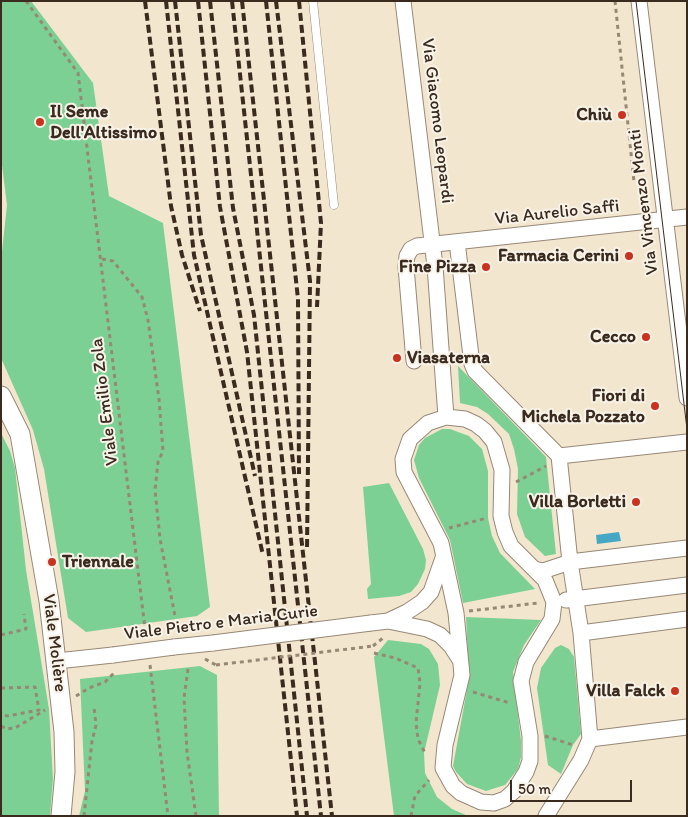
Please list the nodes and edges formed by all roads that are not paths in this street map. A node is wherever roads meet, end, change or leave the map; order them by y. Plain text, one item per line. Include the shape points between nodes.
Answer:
1 (313, 1) edge
2 (403, 1) edge
3 (639, 1) edge
4 (334, 205) dead end
5 (687, 217) edge
6 (665, 220) junction
7 (456, 242) junction
8 (432, 245) junction
9 (414, 361) dead end
10 (1, 396) edge
11 (687, 398) edge
12 (446, 417) junction
13 (1, 421) edge
14 (687, 442) edge
15 (555, 459) junction
16 (28, 471) junction
17 (687, 548) edge
18 (444, 555) junction
19 (570, 562) junction
20 (534, 569) junction
21 (687, 585) edge
22 (576, 599) junction
23 (554, 602) junction
24 (687, 619) edge
25 (388, 628) junction
26 (581, 633) junction
27 (57, 661) junction
28 (461, 661) junction
29 (687, 727) edge
30 (590, 739) junction
31 (495, 809) edge
32 (61, 816) edge
33 (546, 816) edge

1 - 4 lane
2 - 8 street, Via Giacomo Leopardi
3 - 6 street, Via Vincenzo Monti
5 - 6 street, Via Aurelio Saffi
6 - 7 street, Via Aurelio Saffi
6 - 11 street, Via Vincenzo Monti
7 - 8 street, Via Aurelio Saffi
7 - 15 street via 475,371
8 - 9 street via 411,250 406,267
8 - 12 street, Via Giacomo Leopardi
10 - 16 street, Viale Molière via 20,434
12 - 18 street via 418,430 405,448 403,459 404,472 436,532
12 - 20 street via 476,424 494,442 502,470 501,516 505,532 511,546
13 - 16 street, Viale Molière
14 - 15 street
15 - 19 street
16 - 27 street, Viale Molière
17 - 19 street
18 - 25 street, Viale Pietro e Maria Curie via 431,592
18 - 28 street via 456,613
19 - 20 street via 550,570
19 - 22 street
20 - 23 street via 545,580
21 - 22 street
22 - 23 street
22 - 26 street
23 - 31 street via 552,619 523,671 522,691 530,736 530,761 514,791
24 - 26 street
25 - 27 street, Viale Pietro e Maria Curie, bridge via 371,623 174,647 115,661
25 - 28 street, Viale Pietro e Maria Curie via 413,625 440,635
26 - 30 street
27 - 32 street, Viale Molière via 64,732
28 - 31 street via 460,688 444,745 443,768 453,786
29 - 30 street
30 - 33 street

